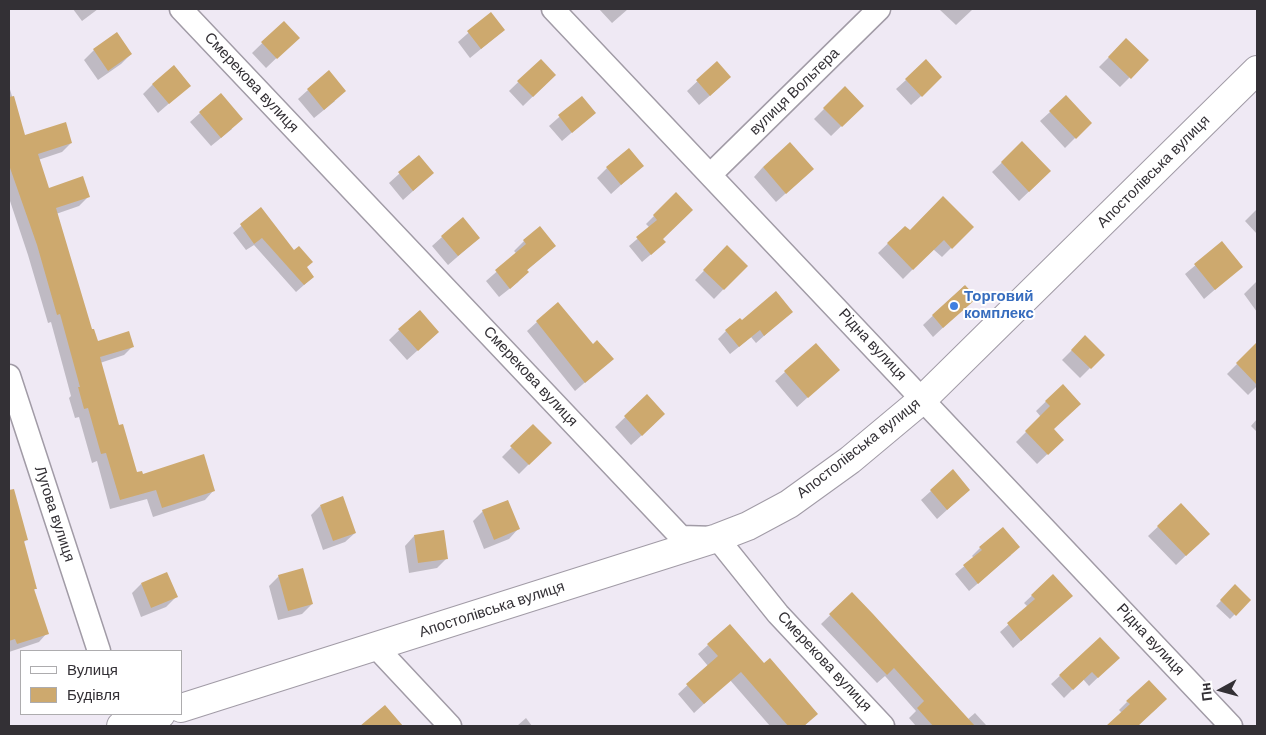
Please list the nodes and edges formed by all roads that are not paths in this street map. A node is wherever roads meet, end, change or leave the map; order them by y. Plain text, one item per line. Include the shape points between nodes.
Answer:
1 (181, 9) edge
2 (553, 9) edge
3 (879, 9) edge
4 (1257, 70) edge
5 (710, 175) junction
6 (9, 376) edge
7 (923, 399) junction
8 (717, 538) junction
9 (376, 647) junction
10 (99, 650) edge
11 (182, 708) edge
12 (157, 715) edge
13 (122, 723) edge
14 (450, 726) edge
15 (883, 726) edge
16 (1231, 726) edge

1 - 8 street, Смерекова вулиця via 680,537
2 - 5 street, Рідна вулиця
3 - 5 street, вулиця Вольтера
4 - 7 street, Апостолівська вулиця
5 - 7 street, Рідна вулиця
6 - 10 street, Лугова вулиця
7 - 8 street, Апостолівська вулиця via 850,460 789,504
7 - 16 street, Рідна вулиця
8 - 9 street, Апостолівська вулиця
8 - 15 street, Смерекова вулиця via 778,614
9 - 11 street, Апостолівська вулиця
9 - 14 street
12 - 13 street

